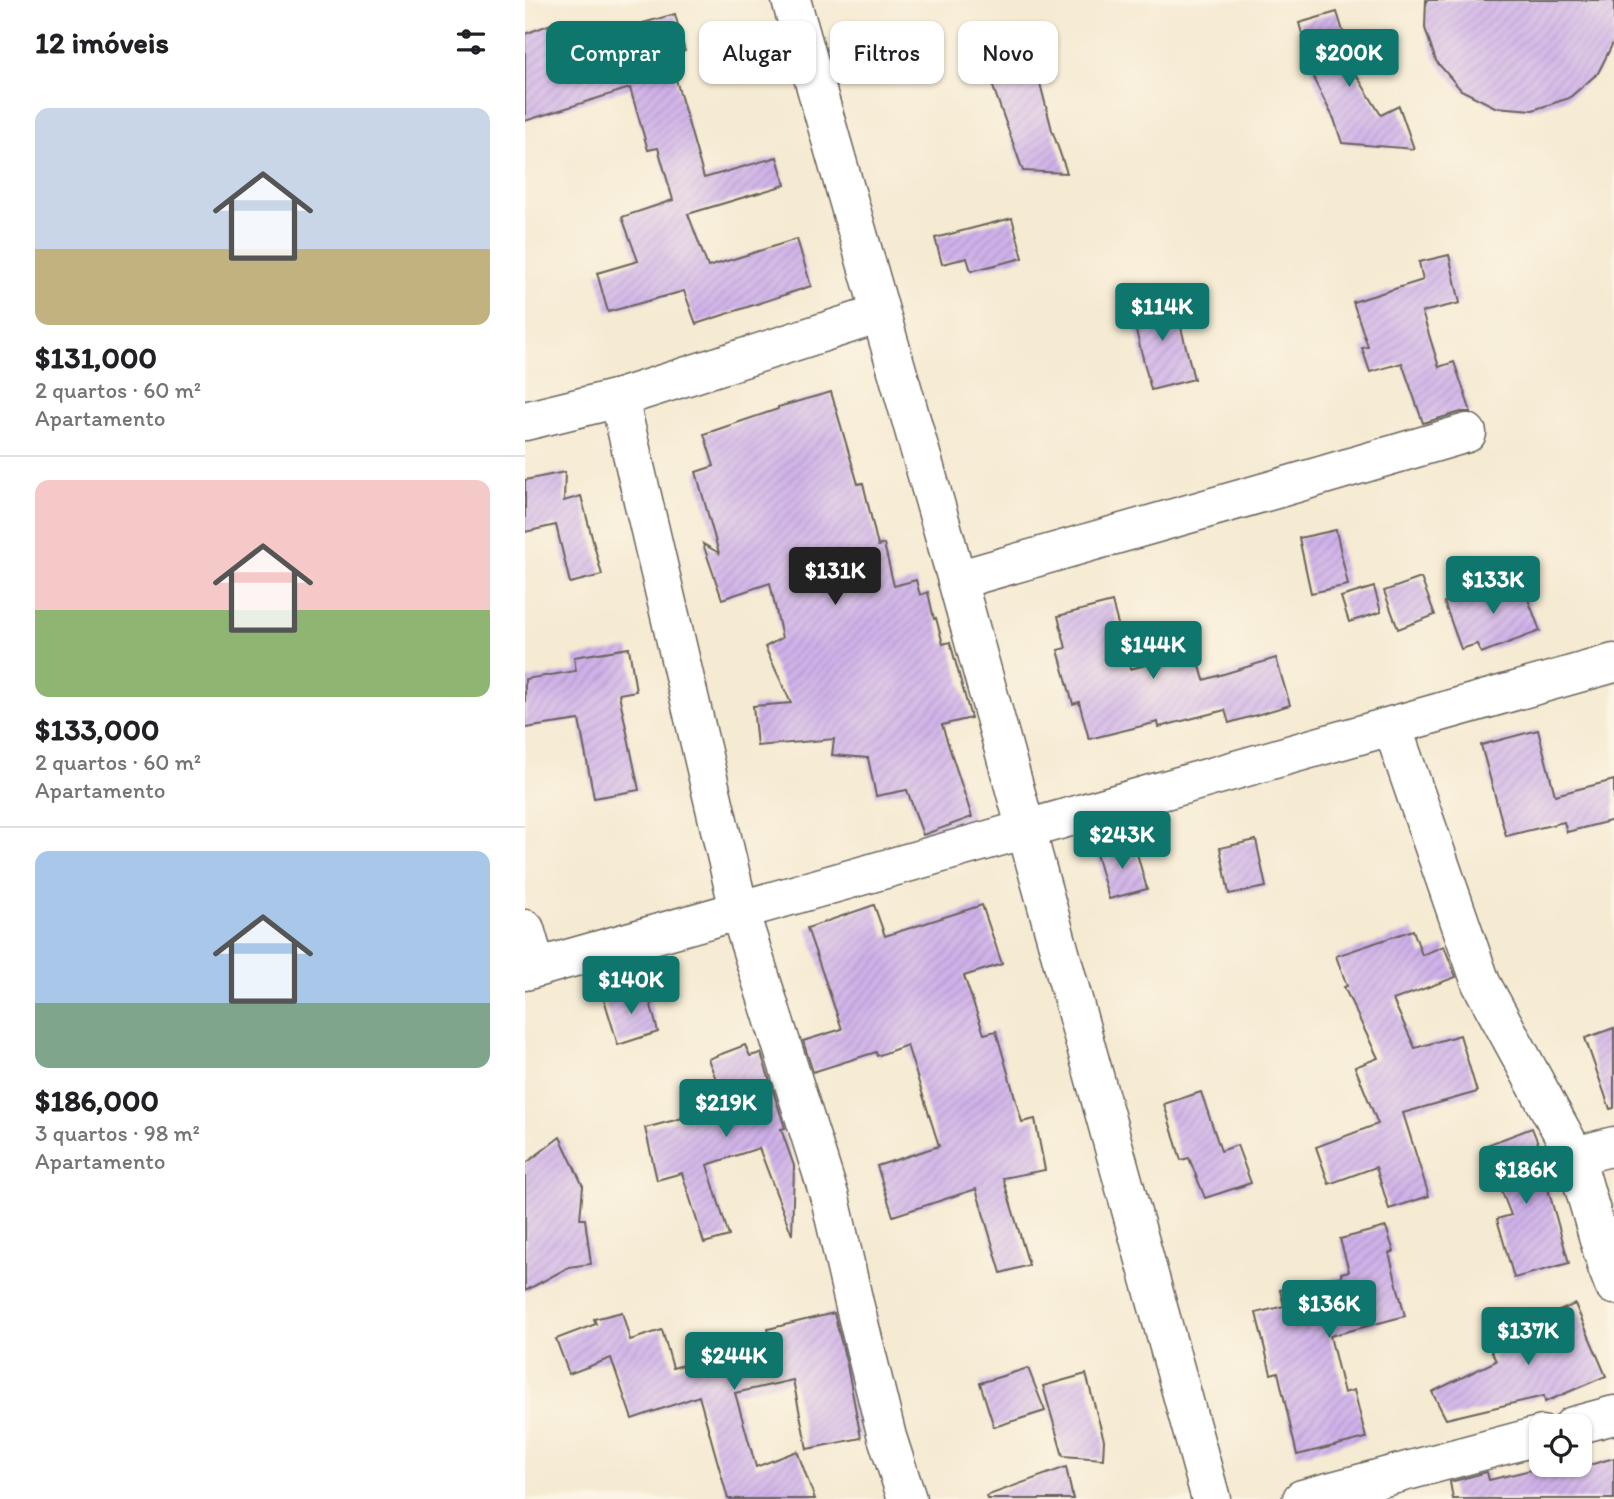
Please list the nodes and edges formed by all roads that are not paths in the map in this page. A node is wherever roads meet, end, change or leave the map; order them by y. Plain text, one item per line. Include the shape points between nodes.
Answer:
1 (791, 0) edge
2 (880, 314) junction
3 (619, 398) junction
4 (525, 421) edge
5 (1467, 433) dead end
6 (957, 580) junction
7 (1614, 663) edge
8 (1392, 726) junction
9 (1026, 829) junction
10 (739, 910) junction
11 (525, 929) edge
12 (531, 969) edge
13 (1614, 1146) edge
14 (1575, 1156) junction
15 (1614, 1285) edge
16 (1614, 1415) edge
17 (1592, 1421) edge
18 (1529, 1438) edge
19 (907, 1499) edge
20 (1211, 1499) edge
21 (1301, 1499) edge

1 - 2 street
2 - 3 street
2 - 6 street
3 - 4 street
3 - 10 street
5 - 6 street
6 - 9 street
7 - 8 street
8 - 9 street
8 - 14 street via 1481,983
9 - 10 street
9 - 20 street
10 - 12 street
10 - 19 street via 830,1198 887,1437
11 - 12 street
13 - 14 street
14 - 15 street
16 - 17 street
18 - 21 street

